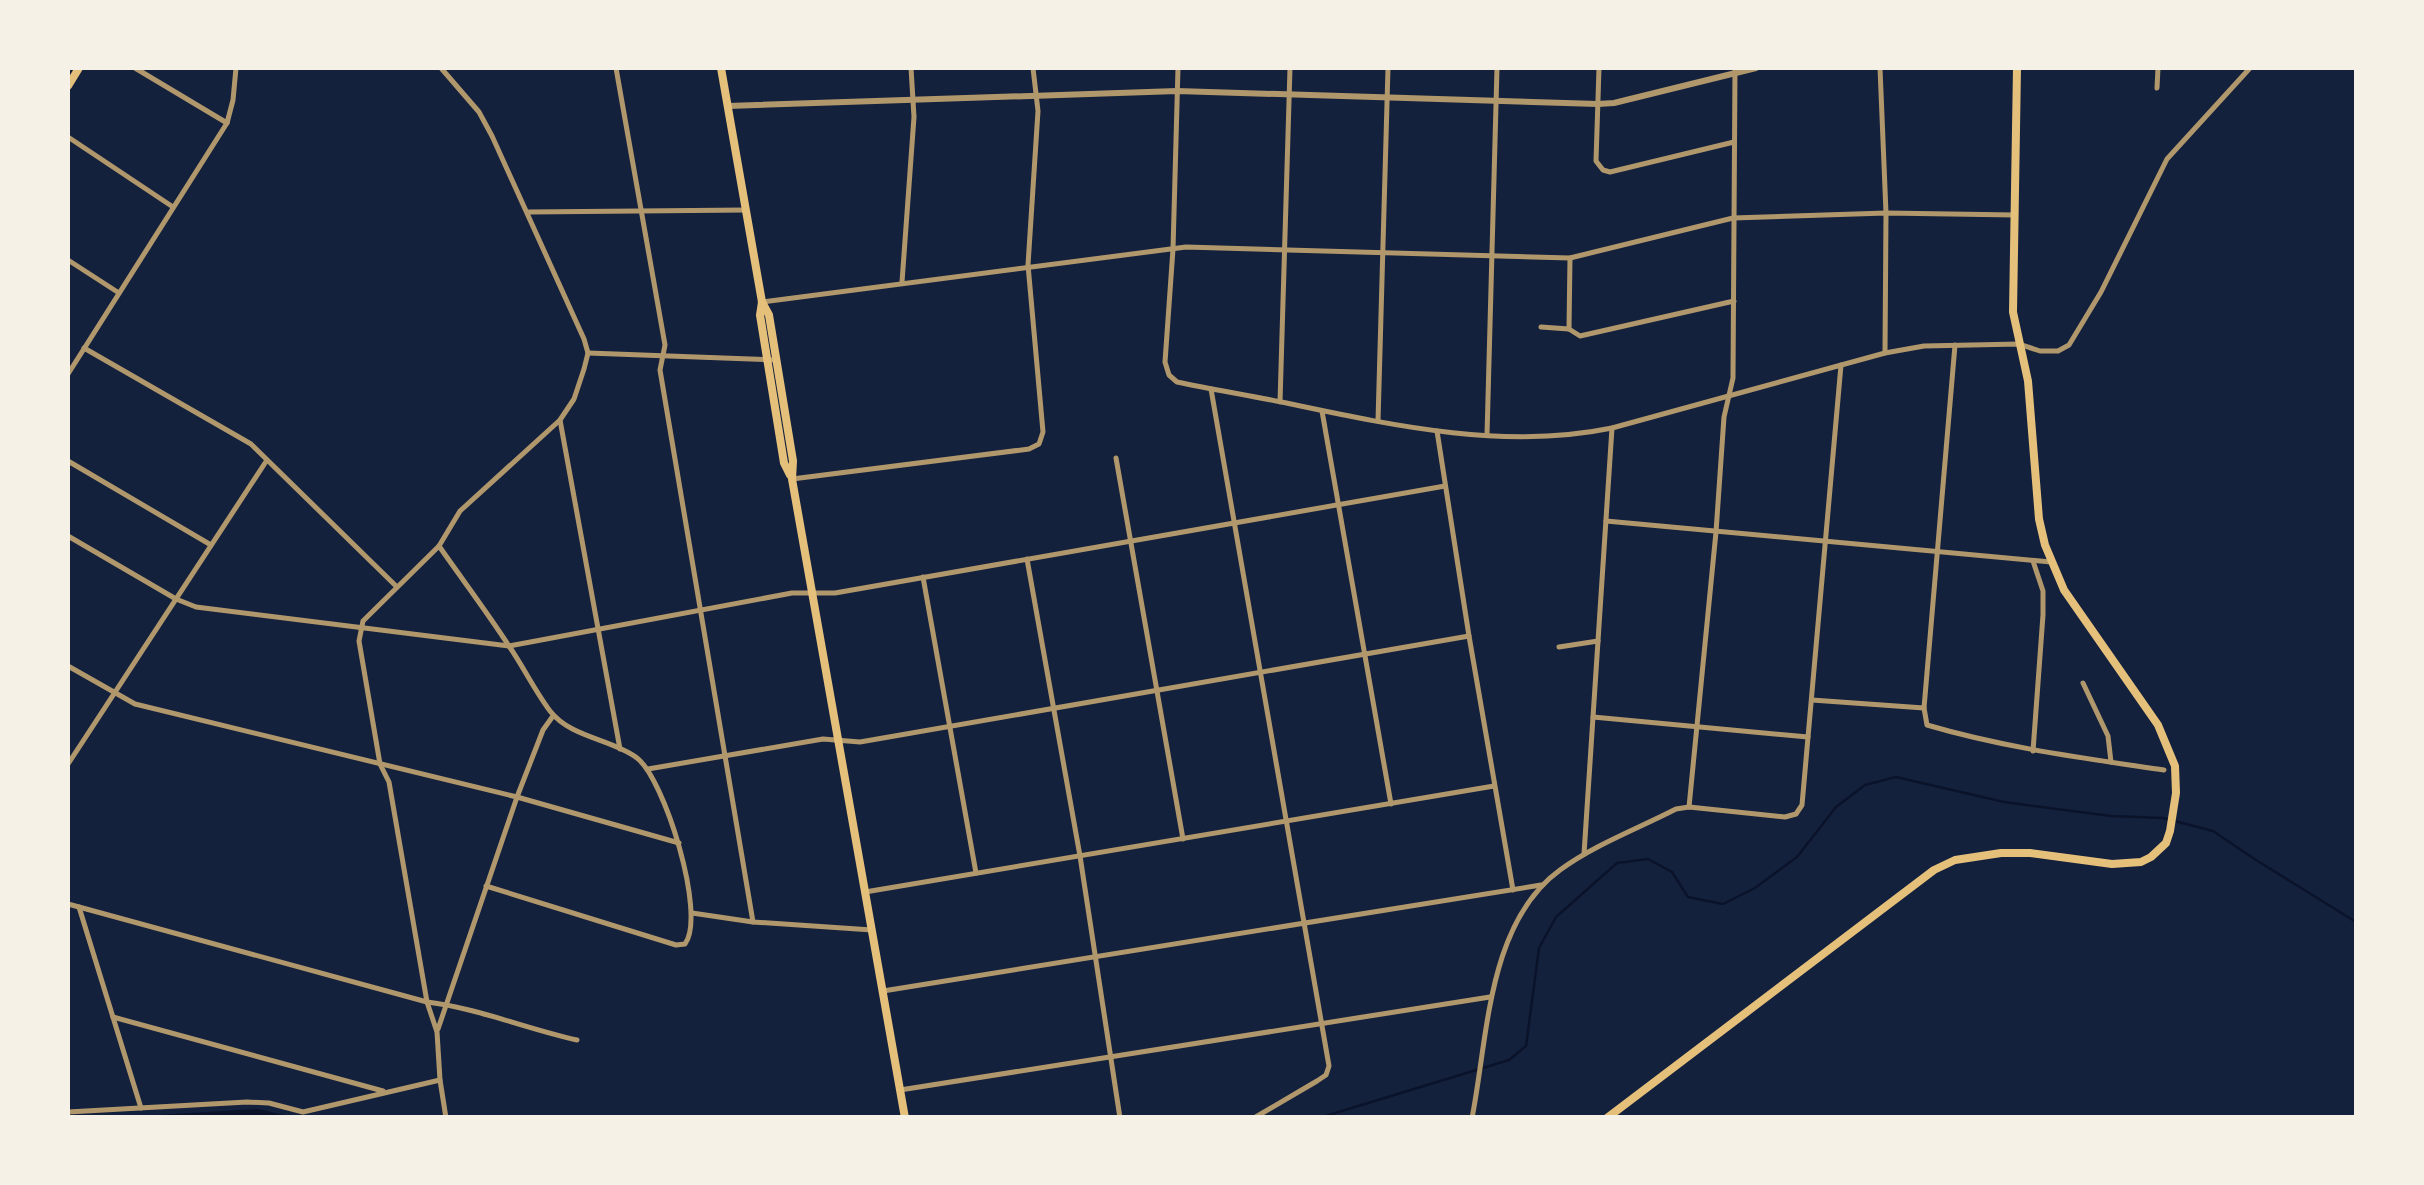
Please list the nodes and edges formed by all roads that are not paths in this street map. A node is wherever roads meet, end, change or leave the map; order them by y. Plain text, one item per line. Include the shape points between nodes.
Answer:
1 (79, 68) edge
2 (135, 68) edge
3 (236, 68) edge
4 (440, 68) edge
5 (616, 68) edge
6 (721, 68) edge
7 (911, 68) edge
8 (1034, 68) edge
9 (1178, 68) edge
10 (1290, 68) edge
11 (1388, 68) edge
12 (1497, 68) edge
13 (1600, 68) edge
14 (1756, 68) edge
15 (1880, 68) edge
16 (2017, 68) edge
17 (2158, 68) edge
18 (2250, 68) edge
19 (1735, 70) edge
20 (68, 86) edge
21 (2157, 88) dead end
22 (1177, 91) junction
23 (1289, 94) junction
24 (1036, 96) junction
25 (1387, 97) junction
26 (912, 98) junction
27 (1496, 100) junction
28 (1598, 104) junction
29 (728, 106) junction
30 (226, 123) junction
31 (68, 138) edge
32 (1734, 142) junction
33 (173, 207) junction
34 (746, 210) junction
35 (528, 212) junction
36 (642, 212) junction
37 (1886, 213) junction
38 (2015, 214) junction
39 (1734, 218) junction
40 (1284, 248) junction
41 (1172, 249) junction
42 (1383, 252) junction
43 (1492, 256) junction
44 (1570, 258) junction
45 (68, 260) edge
46 (1028, 266) junction
47 (902, 282) junction
48 (119, 293) junction
49 (1734, 301) junction
50 (762, 302) junction
51 (1541, 328) dead end
52 (1568, 329) junction
53 (2019, 344) junction
54 (1955, 345) junction
55 (84, 348) junction
56 (588, 353) junction
57 (1885, 354) junction
58 (663, 356) junction
59 (772, 360) junction
60 (1842, 366) junction
61 (68, 373) edge
62 (1211, 389) junction
63 (1728, 396) junction
64 (1280, 402) junction
65 (1322, 411) junction
66 (560, 420) junction
67 (1378, 421) junction
68 (1612, 428) junction
69 (1436, 431) junction
70 (1487, 435) junction
71 (1116, 458) dead end
72 (267, 460) junction
73 (68, 461) edge
74 (792, 479) junction
75 (1445, 486) junction
76 (1339, 504) junction
77 (1234, 522) junction
78 (1606, 522) junction
79 (1716, 532) junction
80 (68, 536) edge
81 (1132, 540) junction
82 (1826, 542) junction
83 (211, 546) junction
84 (439, 546) junction
85 (1937, 552) junction
86 (1028, 559) junction
87 (2033, 561) junction
88 (2051, 562) junction
89 (924, 577) junction
90 (396, 587) junction
91 (812, 592) junction
92 (176, 599) junction
93 (701, 611) junction
94 (362, 629) junction
95 (599, 630) junction
96 (1468, 636) junction
97 (1598, 641) junction
98 (509, 646) junction
99 (1559, 647) dead end
100 (1365, 654) junction
101 (68, 666) edge
102 (1261, 672) junction
103 (2083, 683) dead end
104 (1158, 690) junction
105 (114, 693) junction
106 (1812, 700) junction
107 (1053, 708) junction
108 (1924, 708) junction
109 (553, 715) junction
110 (1593, 717) junction
111 (949, 726) junction
112 (1697, 727) junction
113 (1808, 737) junction
114 (838, 739) junction
115 (620, 749) junction
116 (2033, 751) junction
117 (726, 756) junction
118 (2111, 762) junction
119 (68, 764) edge
120 (380, 764) junction
121 (648, 770) junction
122 (2164, 770) dead end
123 (1494, 786) junction
124 (517, 797) junction
125 (1391, 804) junction
126 (1689, 808) junction
127 (1287, 821) junction
128 (1182, 839) junction
129 (678, 843) junction
130 (1584, 855) junction
131 (1080, 856) junction
132 (976, 874) junction
133 (1542, 885) junction
134 (486, 886) junction
135 (1513, 890) junction
136 (865, 892) junction
137 (68, 904) edge
138 (78, 907) junction
139 (692, 913) junction
140 (754, 922) junction
141 (1304, 924) junction
142 (872, 930) junction
143 (1095, 957) junction
144 (883, 991) junction
145 (1490, 997) junction
146 (427, 1002) junction
147 (446, 1004) junction
148 (113, 1017) junction
149 (1321, 1023) junction
150 (437, 1032) junction
151 (577, 1040) dead end
152 (1110, 1056) junction
153 (440, 1080) junction
154 (900, 1090) junction
155 (386, 1092) junction
156 (141, 1108) junction
157 (68, 1112) edge
158 (304, 1112) junction
159 (312, 1118) edge
160 (446, 1118) edge
161 (905, 1118) edge
162 (1120, 1118) edge
163 (1254, 1118) edge
164 (1472, 1118) edge
165 (1607, 1118) edge

1 - 20 main road
2 - 30 street
3 - 30 street
4 - 35 street via 478,112
5 - 36 street
6 - 29 main road
7 - 26 street
8 - 24 street
9 - 22 street
10 - 23 street
11 - 25 street
12 - 27 street
13 - 28 street
14 - 19 street
15 - 37 street
16 - 38 main road
17 - 21 street
18 - 53 street via 2167,159 2069,345 2058,351
19 - 28 street
19 - 32 street
22 - 23 street
22 - 24 street
22 - 41 street
23 - 25 street
23 - 40 street
24 - 26 street
24 - 46 street
25 - 27 street
25 - 42 street
26 - 29 street
26 - 47 street
27 - 28 street
27 - 43 street
28 - 32 street via 1596,161 1610,172
29 - 34 main road
30 - 33 street
31 - 33 street
32 - 39 street
33 - 48 street
34 - 36 street
34 - 50 main road
35 - 36 street
35 - 56 street
36 - 58 street
37 - 38 street
37 - 39 street
37 - 57 street
38 - 53 main road via 2013,312
39 - 44 street
39 - 49 street
40 - 41 street
40 - 42 street
40 - 64 street
41 - 46 street
41 - 62 street via 1168,375
42 - 43 street
42 - 67 street
43 - 44 street
43 - 70 street
44 - 52 street
45 - 48 street
46 - 47 street
46 - 74 street via 1039,444
47 - 50 street
48 - 55 street
49 - 52 street via 1580,336
49 - 63 street
50 - 59 main road
51 - 52 street
53 - 54 street
53 - 88 main road via 2039,519
54 - 57 street
54 - 85 street
55 - 61 street
55 - 72 street via 252,444
56 - 58 street
56 - 66 street
57 - 60 street
58 - 59 street
58 - 93 street via 660,370
59 - 74 main road via 784,462
60 - 63 street
60 - 82 street
62 - 64 street
62 - 77 street
63 - 68 street
63 - 79 street
64 - 65 street
65 - 67 street
65 - 76 street
66 - 84 street via 460,511
66 - 95 street
67 - 69 street
68 - 70 street via 1547,437
68 - 78 street
69 - 70 street
69 - 75 street
71 - 81 street
72 - 83 street
72 - 90 street
73 - 83 street
74 - 91 main road
75 - 76 street
75 - 96 street
76 - 77 street
76 - 100 street
77 - 81 street
77 - 102 street
78 - 79 street
78 - 97 street
79 - 82 street
79 - 112 street
80 - 92 street
81 - 86 street
81 - 104 street
82 - 85 street
82 - 106 street
83 - 92 street
84 - 90 street
84 - 98 street
85 - 87 street
85 - 108 street
86 - 89 street
86 - 107 street
87 - 88 street
87 - 116 street via 2043,616
88 - 165 main road via 2158,726 2175,766 2170,831 2160,850 2131,864 2001,853 1934,870
89 - 91 street
89 - 111 street
90 - 94 street
91 - 93 street
91 - 114 main road
92 - 94 street
92 - 105 street
93 - 95 street
93 - 117 street
94 - 98 street
94 - 120 street
95 - 98 street
95 - 115 street
96 - 100 street
96 - 123 street
97 - 99 street
97 - 110 street
98 - 109 street
100 - 102 street
100 - 125 street
101 - 105 street
102 - 104 street
102 - 127 street
103 - 118 street via 2108,736
104 - 107 street
104 - 128 street
105 - 119 street
105 - 120 street via 135,704
106 - 108 street
106 - 113 street
107 - 111 street
107 - 131 street
108 - 116 street via 1926,725
109 - 115 street
109 - 124 street
110 - 112 street
110 - 130 street
111 - 114 street via 860,742
111 - 132 street
112 - 113 street
112 - 126 street
113 - 126 street via 1796,814
114 - 117 street
114 - 136 main road
115 - 121 street
116 - 118 street
117 - 121 street
117 - 140 street
118 - 122 street
120 - 124 street
120 - 146 street via 389,782
121 - 129 street
123 - 125 street
123 - 135 street
124 - 129 street
124 - 134 street
125 - 127 street
126 - 130 street
127 - 128 street
127 - 141 street
128 - 131 street
129 - 139 street
130 - 133 street
131 - 132 street
131 - 143 street
132 - 136 street
133 - 135 street
133 - 145 street via 1508,940
134 - 139 street via 676,945 691,936
134 - 147 street
135 - 141 street
136 - 142 main road
137 - 138 street
138 - 146 street
138 - 148 street
139 - 140 street
140 - 142 street
141 - 143 street
141 - 149 street
142 - 144 main road
143 - 144 street
143 - 152 street
144 - 154 main road
145 - 149 street
145 - 164 street
146 - 147 street
146 - 150 street
147 - 150 street
147 - 151 street
148 - 155 street
148 - 156 street
149 - 152 street
149 - 163 street via 1326,1075
150 - 153 street
152 - 154 street
152 - 162 street
153 - 155 street
153 - 160 street
154 - 161 main road
155 - 158 street
156 - 157 street
156 - 158 street via 247,1102
158 - 159 street

